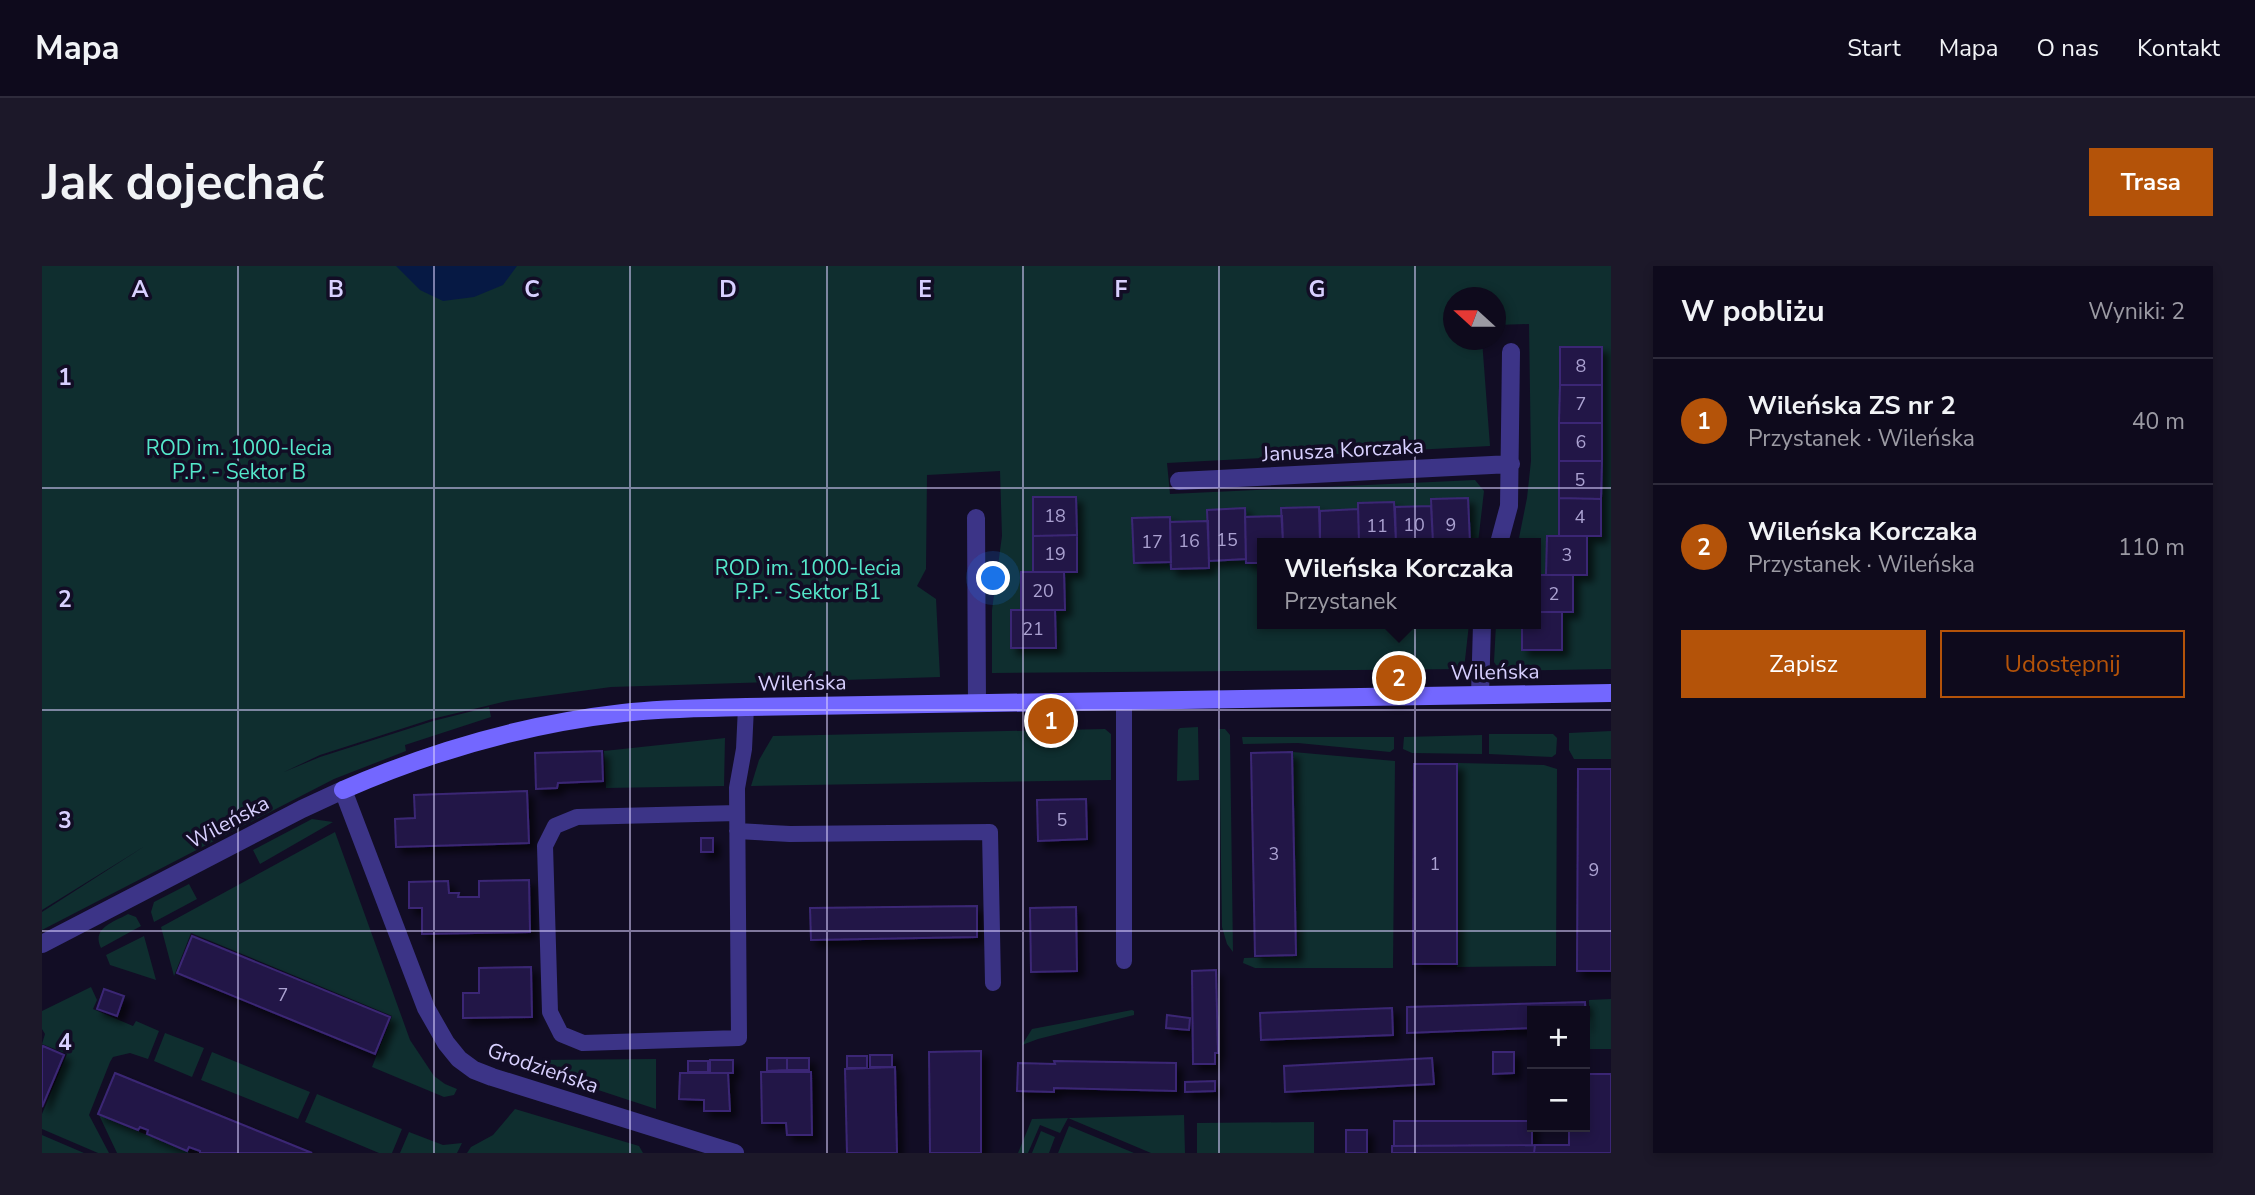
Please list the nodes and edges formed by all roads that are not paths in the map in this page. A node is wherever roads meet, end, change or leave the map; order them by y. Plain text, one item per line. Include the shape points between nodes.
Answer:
1 (1511, 352) dead end
2 (1511, 464) junction
3 (1179, 481) dead end
4 (976, 518) dead end
5 (1500, 538) edge
6 (1482, 629) edge
7 (1611, 693) edge
8 (1480, 695) junction
9 (1124, 701) junction
10 (977, 703) junction
11 (746, 707) junction
12 (342, 790) junction
13 (737, 813) junction
14 (737, 831) junction
15 (42, 944) edge
16 (1124, 961) dead end
17 (993, 983) dead end
18 (735, 1153) edge

1 - 2 street
2 - 3 street, Janusza Korczaka
2 - 5 street via 1509,506
4 - 10 street
6 - 8 street
7 - 8 street, Wileńska
8 - 9 street, Wileńska
9 - 10 street, Wileńska
9 - 16 lane
10 - 11 street, Wileńska
11 - 12 street, Wileńska via 625,712 500,735
11 - 13 lane
12 - 15 street, Wileńska
12 - 18 street, Grodzieńska via 426,1008 459,1059 492,1077
13 - 14 lane
13 - 14 lane via 577,817 555,826 545,846 550,1012 561,1034 583,1043 739,1038
14 - 17 lane via 990,832

